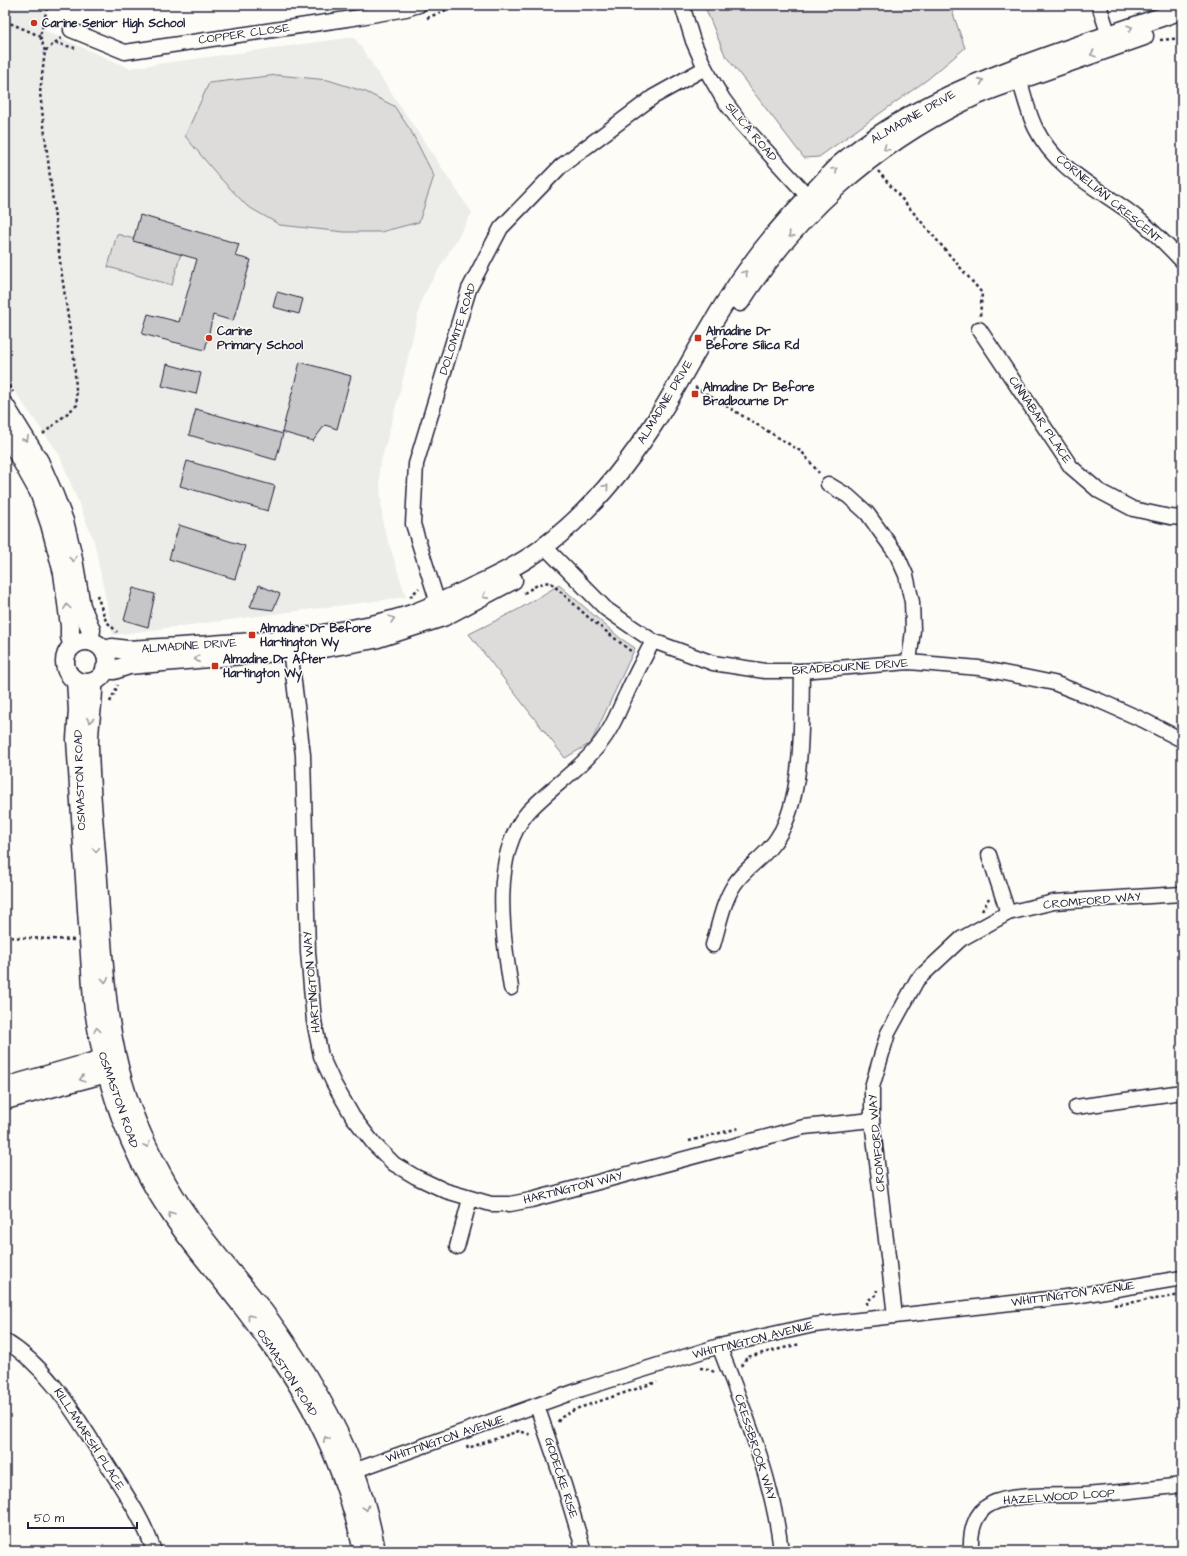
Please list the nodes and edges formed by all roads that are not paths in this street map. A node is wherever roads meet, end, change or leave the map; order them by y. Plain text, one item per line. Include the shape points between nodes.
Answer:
1 (419, 5) edge
2 (682, 5) edge
3 (1099, 5) edge
4 (1182, 10) edge
5 (359, 11) edge
6 (1182, 22) edge
7 (71, 30) road end
8 (1111, 41) junction
9 (705, 68) junction
10 (1018, 73) junction
11 (812, 202) junction
12 (1182, 261) edge
13 (980, 329) road end
14 (11, 401) edge
15 (5, 430) edge
16 (828, 484) road end
17 (1182, 518) edge
18 (549, 551) junction
19 (440, 610) junction
20 (652, 641) junction
21 (81, 643) junction
22 (290, 645) junction
23 (104, 651) junction
24 (128, 657) junction
25 (909, 662) junction
26 (802, 671) junction
27 (92, 677) junction
28 (1182, 740) edge
29 (989, 855) dead end
30 (1182, 894) edge
31 (1008, 913) junction
32 (713, 945) dead end
33 (511, 988) dead end
34 (111, 1064) junction
35 (5, 1087) edge
36 (1182, 1092) edge
37 (5, 1100) edge
38 (1076, 1107) dead end
39 (872, 1120) junction
40 (470, 1199) junction
41 (457, 1247) dead end
42 (1182, 1278) edge
43 (895, 1316) junction
44 (5, 1341) edge
45 (719, 1346) junction
46 (537, 1406) junction
47 (348, 1473) junction
48 (1182, 1485) edge
49 (154, 1551) edge
50 (363, 1551) edge
51 (376, 1551) edge
52 (584, 1551) edge
53 (781, 1551) edge
54 (971, 1551) edge

1 - 5 street, COPPER CLOSE via 406,9
2 - 9 street, SILICA ROAD via 693,41
3 - 8 street
8 -> 4 street, ALMADINE DRIVE
5 - 7 street, COPPER CLOSE via 125,52
6 - 8 street, ALMADINE DRIVE
8 - 10 street, ALMADINE DRIVE
9 - 11 street, SILICA ROAD via 741,123
9 - 19 street, DOLOMITE ROAD via 653,97 561,166 501,228 469,289 416,464 412,524
10 -> 11 street, ALMADINE DRIVE via 903,136
11 -> 10 street, ALMADINE DRIVE via 838,166 897,123 950,94
10 - 12 street, CORNELIAN CRESCENT via 1035,128 1054,156 1072,172 1132,214
18 -> 11 street, ALMADINE DRIVE via 603,491 642,441 745,273 784,223
11 -> 18 street, ALMADINE DRIVE via 747,290 649,453 614,498 580,532
13 - 17 street, CINNABAR PLACE via 1071,466 1099,491 1133,509
14 -> 21 street via 64,521 81,606 91,630
21 -> 15 street via 70,637 63,574 39,492
16 - 25 street via 848,496 867,513 897,555 906,575 912,602 913,630
18 - 19 street, ALMADINE DRIVE via 488,594
18 - 20 street, BRADBOURNE DRIVE via 606,609
19 - 22 street, ALMADINE DRIVE via 374,640 324,648
20 - 26 street, BRADBOURNE DRIVE via 713,663 765,671
20 - 33 street via 613,726 592,754 527,814 511,838 504,875 502,909
21 - 23 street via 98,645
21 - 27 street via 67,652 67,672
22 - 24 street, ALMADINE DRIVE
22 - 40 street, HARTINGTON WAY via 303,755 308,952 314,1021 321,1056 353,1117 394,1164 446,1191
23 - 24 street, ALMADINE DRIVE via 112,648
23 - 27 street via 107,660
24 - 27 street, ALMADINE DRIVE via 114,670
25 - 26 street, BRADBOURNE DRIVE
25 - 28 street, BRADBOURNE DRIVE via 979,668 1054,683 1143,720
26 - 32 street via 800,742 791,806 772,845 734,885
27 -> 34 street, OSMASTON ROAD via 94,695 89,747
34 -> 27 street, OSMASTON ROAD via 97,1035 93,1002 76,739 78,710
29 - 31 street
30 - 31 street, CROMFORD WAY via 1054,902
31 - 39 street, CROMFORD WAY via 961,939 917,980 888,1033 872,1087
34 - 35 street
34 -> 37 street
34 - 47 street, OSMASTON ROAD via 127,1095 141,1133 178,1201 289,1347 330,1417 340,1436
36 - 38 street
39 - 40 street, HARTINGTON WAY via 804,1127 531,1200 491,1204
39 - 43 street, CROMFORD WAY
40 - 41 street
42 - 43 street, WHITTINGTON AVENUE via 1075,1296
43 - 45 street, WHITTINGTON AVENUE via 814,1325
44 - 49 street, KILLAMARSH PLACE via 39,1367 57,1389 142,1522
45 - 46 street, WHITTINGTON AVENUE via 582,1389
45 - 53 street, CRESSBROOK WAY via 769,1483
46 - 47 street, WHITTINGTON AVENUE
46 - 52 street, GODECKE RISE
47 - 50 street, OSMASTON ROAD via 346,1488
47 -> 51 street, OSMASTON ROAD
48 - 54 street, HAZELWOOD LOOP via 1002,1500 990,1504 976,1518

